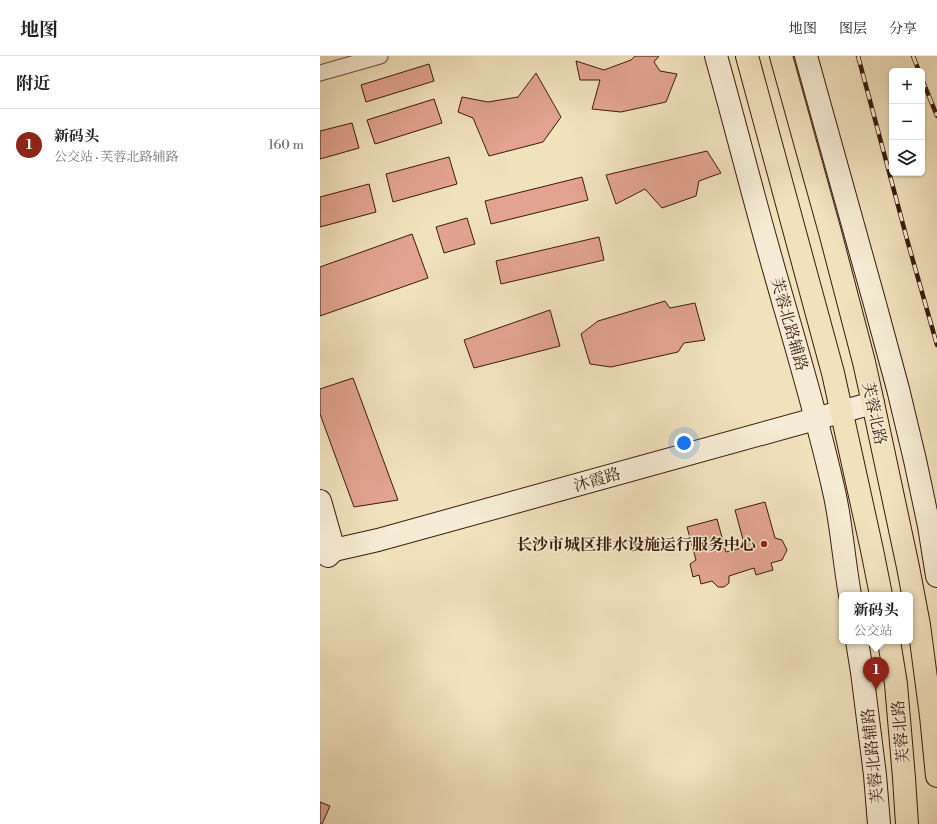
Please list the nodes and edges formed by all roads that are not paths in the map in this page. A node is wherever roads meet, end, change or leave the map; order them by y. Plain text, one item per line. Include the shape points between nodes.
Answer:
1 (380, 56) edge
2 (716, 56) edge
3 (747, 56) edge
4 (781, 56) edge
5 (806, 56) edge
6 (320, 72) edge
7 (872, 399) junction
8 (841, 407) junction
9 (815, 414) junction
10 (320, 502) edge
11 (325, 546) edge
12 (937, 576) edge
13 (850, 592) edge
14 (880, 592) edge
15 (913, 592) edge
16 (913, 593) edge
17 (857, 644) edge
18 (889, 644) edge
19 (937, 776) edge
20 (880, 824) edge
21 (907, 824) edge

1 - 6 street
2 - 9 street, 芙蓉北路辅路
3 - 8 main road, 芙蓉北路
4 - 7 main road, 芙蓉北路 via 830,232
5 - 12 street via 903,410 929,526
7 - 8 street, 沐霞路
7 - 15 main road, 芙蓉北路
8 - 9 street, 沐霞路
8 - 14 main road, 芙蓉北路
9 - 11 street, 沐霞路 via 378,540
9 - 13 street, 芙蓉北路辅路 via 836,498
10 - 11 street
16 - 19 main road, 芙蓉北路
17 - 20 street, 芙蓉北路辅路
18 - 21 main road, 芙蓉北路 via 896,684

